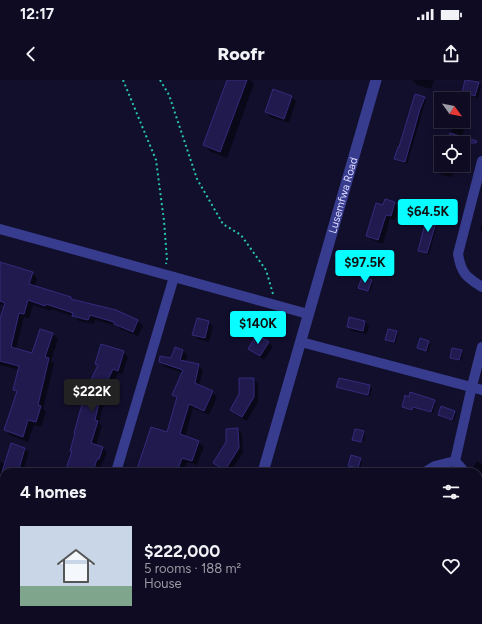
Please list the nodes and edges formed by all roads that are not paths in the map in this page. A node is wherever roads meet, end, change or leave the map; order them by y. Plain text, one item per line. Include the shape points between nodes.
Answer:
1 (376, 80) edge
2 (482, 160) edge
3 (0, 229) edge
4 (174, 277) junction
5 (482, 287) edge
6 (308, 314) junction
7 (301, 342) junction
8 (482, 347) edge
9 (472, 386) junction
10 (482, 390) edge
11 (455, 461) junction
12 (117, 468) edge
13 (264, 468) edge
14 (432, 468) edge
15 (461, 468) edge

1 - 6 street, Lusemfwa Road
2 - 5 street via 458,254 463,273
3 - 4 street
4 - 6 street
4 - 12 street
6 - 7 street, Lusemfwa Road
7 - 9 street
7 - 13 street, Lusemfwa Road
8 - 9 street
9 - 10 street
9 - 11 street
11 - 14 street
11 - 15 street

